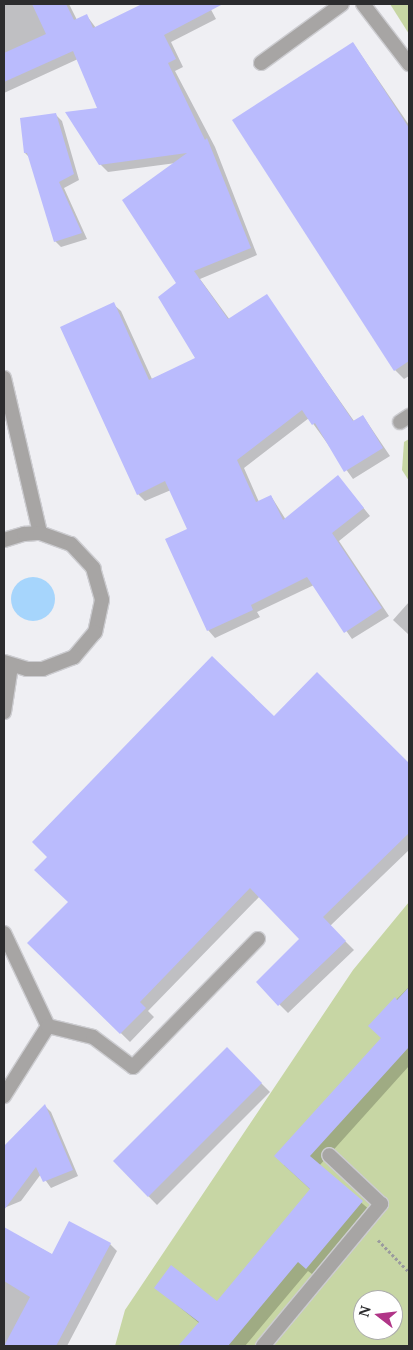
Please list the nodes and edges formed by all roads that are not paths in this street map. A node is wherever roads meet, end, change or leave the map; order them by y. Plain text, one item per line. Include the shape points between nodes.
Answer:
1 (342, 4) edge
2 (363, 4) edge
3 (260, 63) dead end
4 (409, 64) edge
5 (4, 378) edge
6 (40, 534) junction
7 (4, 540) edge
8 (7, 664) edge
9 (4, 712) edge
10 (4, 933) edge
11 (258, 939) dead end
12 (48, 1026) junction
13 (4, 1096) edge
14 (329, 1155) dead end
15 (263, 1346) edge

1 - 3 lane
2 - 4 lane
5 - 6 lane
6 - 7 lane via 24,534
6 - 8 lane via 71,544 88,562 99,584 100,616 90,638 74,657 43,669
8 - 9 lane
10 - 12 lane
11 - 12 lane via 133,1068 93,1037
12 - 13 lane
14 - 15 lane via 381,1204

